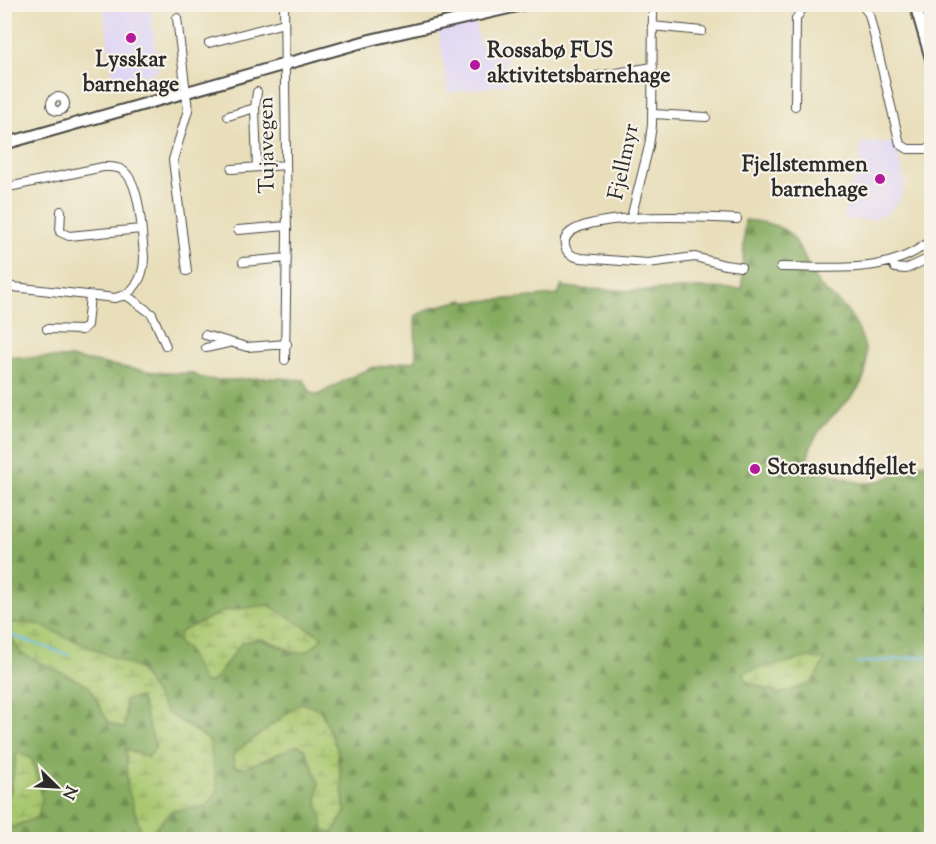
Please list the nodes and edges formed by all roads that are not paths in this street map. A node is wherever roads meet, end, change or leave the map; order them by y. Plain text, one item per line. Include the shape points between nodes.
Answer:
1 (284, 4) edge
2 (526, 4) edge
3 (652, 4) edge
4 (812, 4) edge
5 (861, 4) edge
6 (915, 4) edge
7 (177, 18) dead end
8 (284, 23) junction
9 (652, 26) junction
10 (702, 31) dead end
11 (209, 44) dead end
12 (929, 45) edge
13 (932, 62) edge
14 (285, 64) junction
15 (652, 68) junction
16 (585, 78) dead end
17 (187, 91) junction
18 (257, 92) dead end
19 (795, 106) dead end
20 (255, 108) junction
21 (653, 114) junction
22 (228, 116) dead end
23 (706, 117) dead end
24 (4, 144) edge
25 (932, 148) edge
26 (286, 165) junction
27 (257, 167) junction
28 (232, 169) dead end
29 (4, 188) edge
30 (60, 212) dead end
31 (631, 218) junction
32 (737, 219) dead end
33 (287, 226) junction
34 (141, 229) junction
35 (238, 230) dead end
36 (932, 239) edge
37 (932, 257) edge
38 (287, 258) junction
39 (892, 261) junction
40 (243, 262) dead end
41 (741, 267) dead end
42 (781, 267) dead end
43 (187, 272) dead end
44 (4, 286) edge
45 (126, 295) junction
46 (90, 296) junction
47 (47, 329) dead end
48 (205, 335) dead end
49 (229, 343) junction
50 (287, 344) junction
51 (166, 346) dead end
52 (206, 348) dead end
53 (285, 360) dead end

1 - 8 street, Tujavegen
2 - 14 street via 381,37
3 - 9 street, Fjellmyr
4 - 19 street via 802,9 796,19
5 - 25 street via 869,14 900,144 908,149
6 - 12 street
7 - 17 street
8 - 11 street
8 - 14 street, Tujavegen
9 - 10 street
9 - 15 street, Fjellmyr
12 - 13 street
14 - 17 street
14 - 26 street, Tujavegen
15 - 16 street
15 - 21 street, Fjellmyr
17 - 24 street
17 - 43 street via 187,117 173,160
18 - 20 street
20 - 22 street
20 - 27 street
21 - 23 street, Fjellmyr
21 - 31 street, Fjellmyr
26 - 27 street
26 - 33 street, Tujavegen
27 - 28 street
29 - 34 street via 103,167 118,168 133,183
30 - 34 street via 60,232 69,236
31 - 32 street
31 - 41 street via 578,226 565,237 567,251 581,258 648,263 695,257
33 - 35 street, Tujavegen
33 - 38 street, Tujavegen
34 - 45 street via 144,266 137,284
36 - 39 street via 908,256
37 - 39 street via 906,269 895,267
38 - 40 street
38 - 50 street, Tujavegen
39 - 42 street via 861,267
44 - 46 street
45 - 46 street
45 - 51 street via 152,314
46 - 47 street via 87,325 82,330
48 - 49 street
49 - 50 street via 257,347
49 - 52 street
50 - 53 street, Tujavegen

